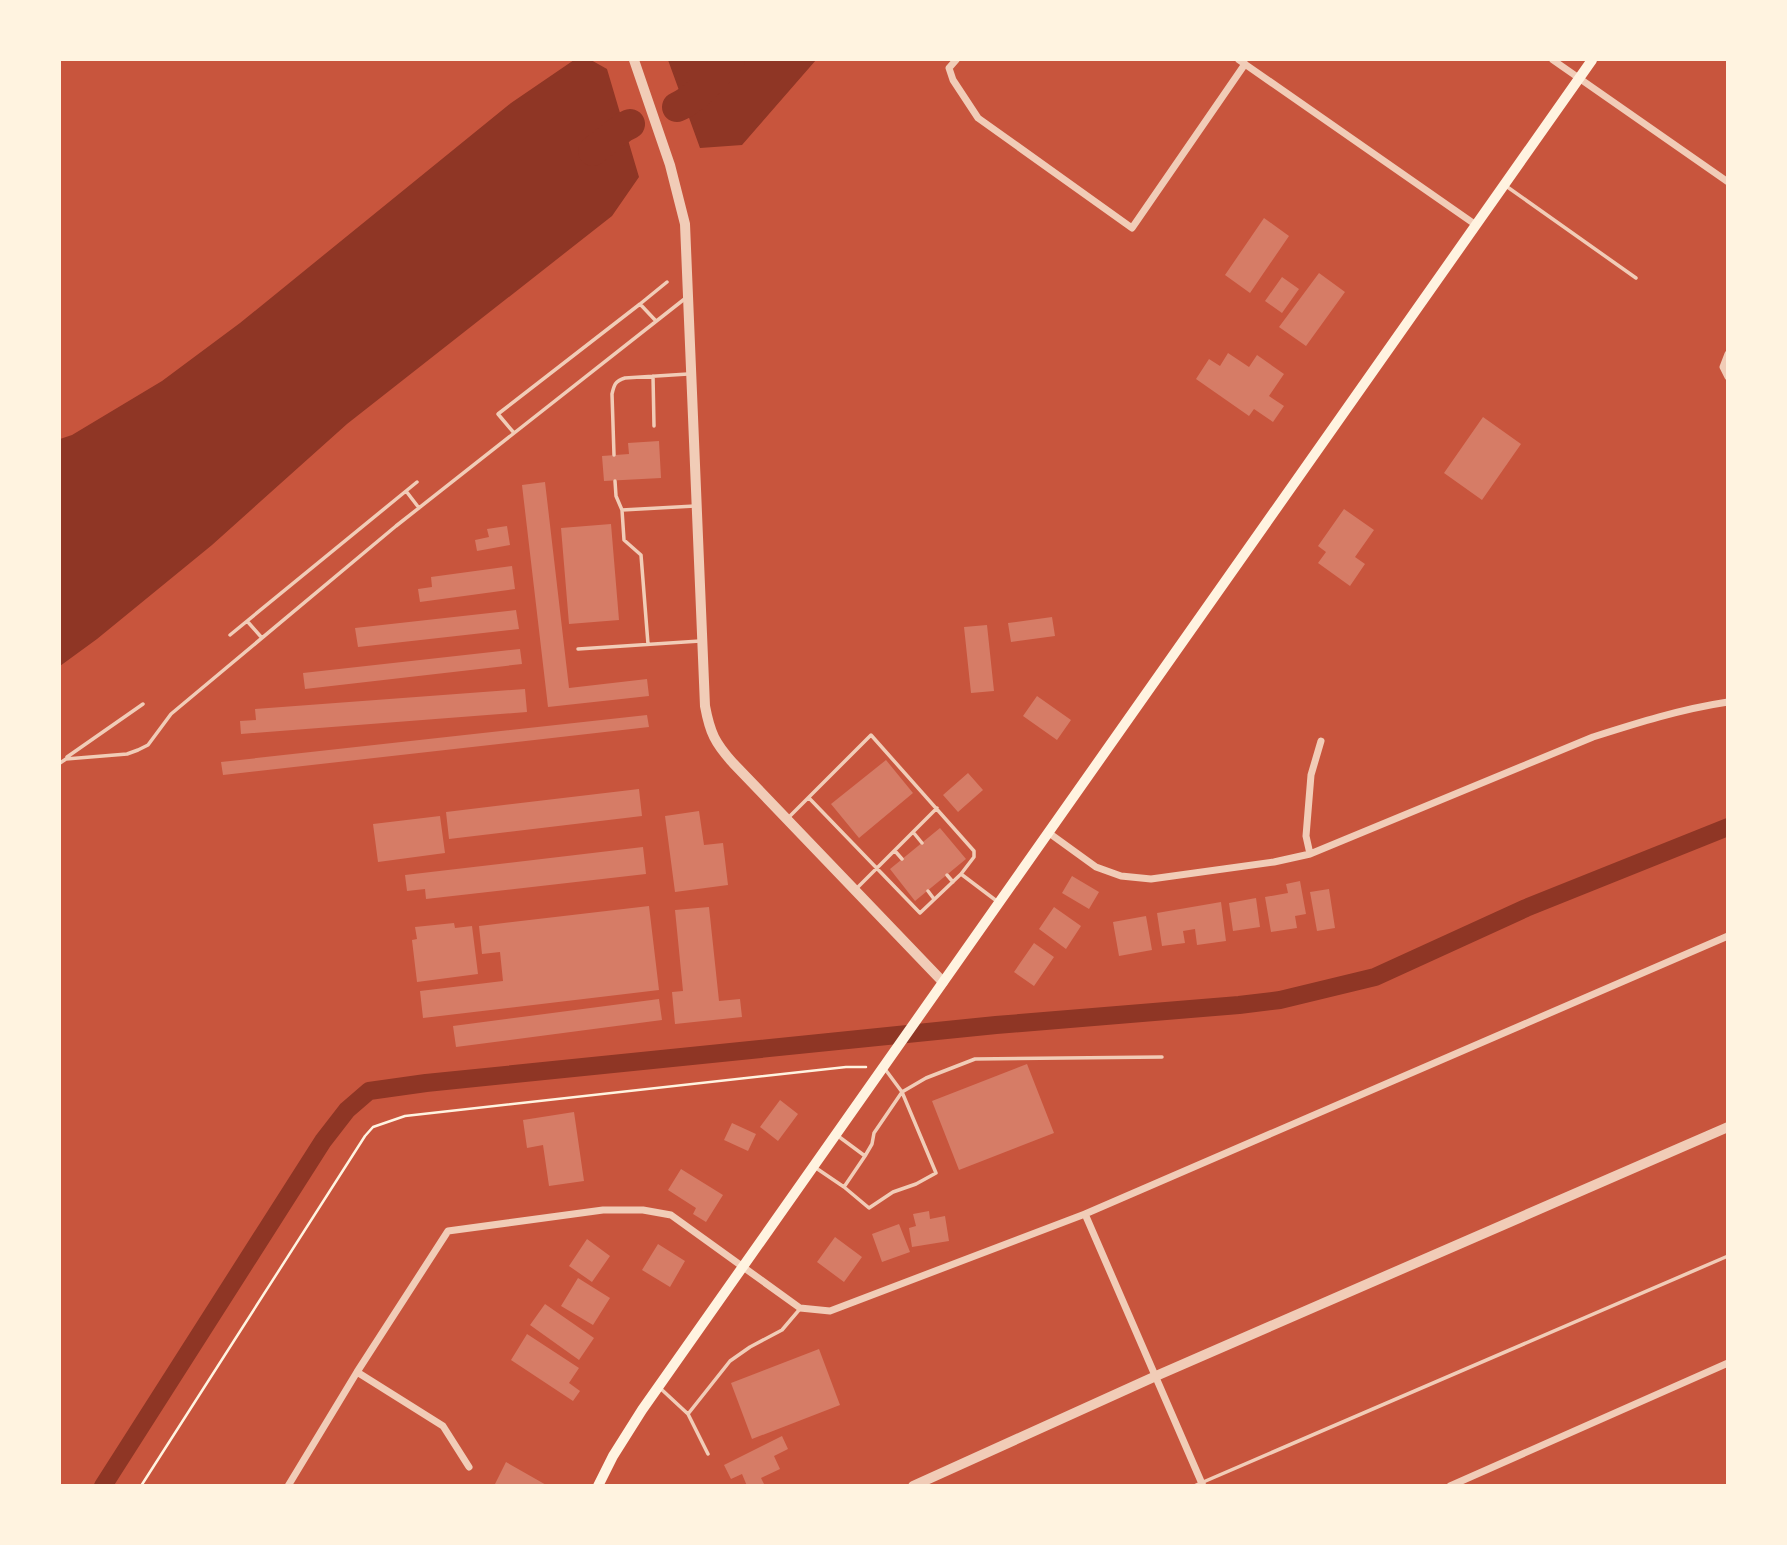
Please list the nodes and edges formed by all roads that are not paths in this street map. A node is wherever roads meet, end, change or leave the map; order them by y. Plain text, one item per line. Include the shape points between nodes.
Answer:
1 (634, 60) edge
2 (956, 60) edge
3 (1553, 60) edge
4 (1592, 60) edge
5 (1242, 62) edge
6 (1579, 78) junction
7 (1727, 182) edge
8 (1504, 184) junction
9 (1476, 225) junction
10 (1636, 278) dead end
11 (667, 282) dead end
12 (688, 296) junction
13 (640, 303) junction
14 (656, 321) junction
15 (1727, 354) edge
16 (692, 374) junction
17 (653, 376) junction
18 (1727, 377) edge
19 (654, 426) dead end
20 (514, 433) junction
21 (614, 455) dead end
22 (615, 481) dead end
23 (417, 482) dead end
24 (406, 491) junction
25 (697, 506) junction
26 (419, 508) junction
27 (622, 510) junction
28 (247, 621) junction
29 (230, 635) dead end
30 (262, 638) junction
31 (702, 641) junction
32 (648, 644) junction
33 (578, 649) dead end
34 (1727, 702) edge
35 (143, 704) dead end
36 (1321, 741) dead end
37 (66, 759) junction
38 (60, 763) edge
39 (809, 798) junction
40 (937, 808) junction
41 (787, 820) junction
42 (913, 832) junction
43 (1049, 833) junction
44 (922, 843) dead end
45 (895, 851) junction
46 (1310, 854) junction
47 (902, 859) dead end
48 (877, 869) junction
49 (961, 874) junction
50 (947, 875) dead end
51 (953, 882) junction
52 (855, 890) junction
53 (928, 891) dead end
54 (934, 899) junction
55 (999, 903) junction
56 (1727, 936) edge
57 (943, 982) junction
58 (1162, 1057) dead end
59 (883, 1067) junction
60 (902, 1092) junction
61 (1727, 1128) edge
62 (836, 1135) junction
63 (865, 1156) junction
64 (814, 1167) junction
65 (844, 1186) junction
66 (1085, 1214) junction
67 (1727, 1256) edge
68 (743, 1266) junction
69 (800, 1308) junction
70 (1727, 1363) edge
71 (357, 1371) junction
72 (1156, 1376) junction
73 (659, 1387) junction
74 (688, 1414) junction
75 (708, 1454) dead end
76 (469, 1467) dead end
77 (1199, 1485) edge
78 (288, 1486) edge
79 (598, 1486) edge
80 (913, 1486) edge
81 (1450, 1486) edge

1 - 12 street via 681,205
2 - 5 street via 949,68 953,80 978,118 1132,228
3 - 6 street
4 - 6 main road
5 - 9 street
6 - 7 street
6 - 8 main road
8 - 9 main road
8 - 10 lane
9 - 43 main road
11 - 13 lane
12 - 14 lane
12 - 16 street
13 - 14 lane
13 - 20 lane via 498,414
14 - 20 lane
15 - 18 street via 1723,367
16 - 17 lane
16 - 25 street
17 - 19 lane
17 - 21 lane via 625,377 614,385
20 - 26 lane
22 - 27 lane via 615,496
23 - 24 lane
24 - 26 lane
24 - 28 lane
25 - 27 lane
25 - 31 street
26 - 30 lane
27 - 32 lane via 624,540 640,555
28 - 29 lane
28 - 30 lane
30 - 37 lane via 172,714 148,745 127,754
31 - 32 lane
31 - 41 street via 709,728 718,746
32 - 33 lane
34 - 46 street via 1592,737
35 - 37 lane
36 - 46 street via 1311,775 1306,836
37 - 38 lane
39 - 40 lane via 871,735
39 - 41 lane
39 - 48 lane
40 - 42 lane
40 - 49 lane via 974,851
41 - 52 street
42 - 44 lane
42 - 45 lane
43 - 46 street via 1096,867 1151,879
43 - 55 main road
45 - 47 lane
45 - 48 lane
48 - 52 lane
48 - 54 lane via 920,913
49 - 51 lane
49 - 55 lane
50 - 51 lane
51 - 54 lane
52 - 57 street
53 - 54 lane
55 - 57 main road
56 - 66 street
57 - 59 main road
58 - 60 lane via 975,1059
59 - 60 lane
59 - 62 main road
60 - 63 lane via 874,1133
60 - 65 lane via 936,1173 869,1208
61 - 72 street
62 - 63 lane
62 - 64 main road
63 - 65 lane
64 - 65 lane
64 - 68 main road
66 - 69 street via 830,1311
66 - 72 street
67 - 77 lane
68 - 69 street
68 - 71 street via 671,1215 643,1210 603,1210 448,1231
68 - 73 main road
69 - 74 lane via 782,1330 730,1361
70 - 81 street
71 - 76 street via 443,1426
71 - 78 street
72 - 77 street
72 - 80 street
73 - 74 lane
73 - 79 main road
74 - 75 lane

